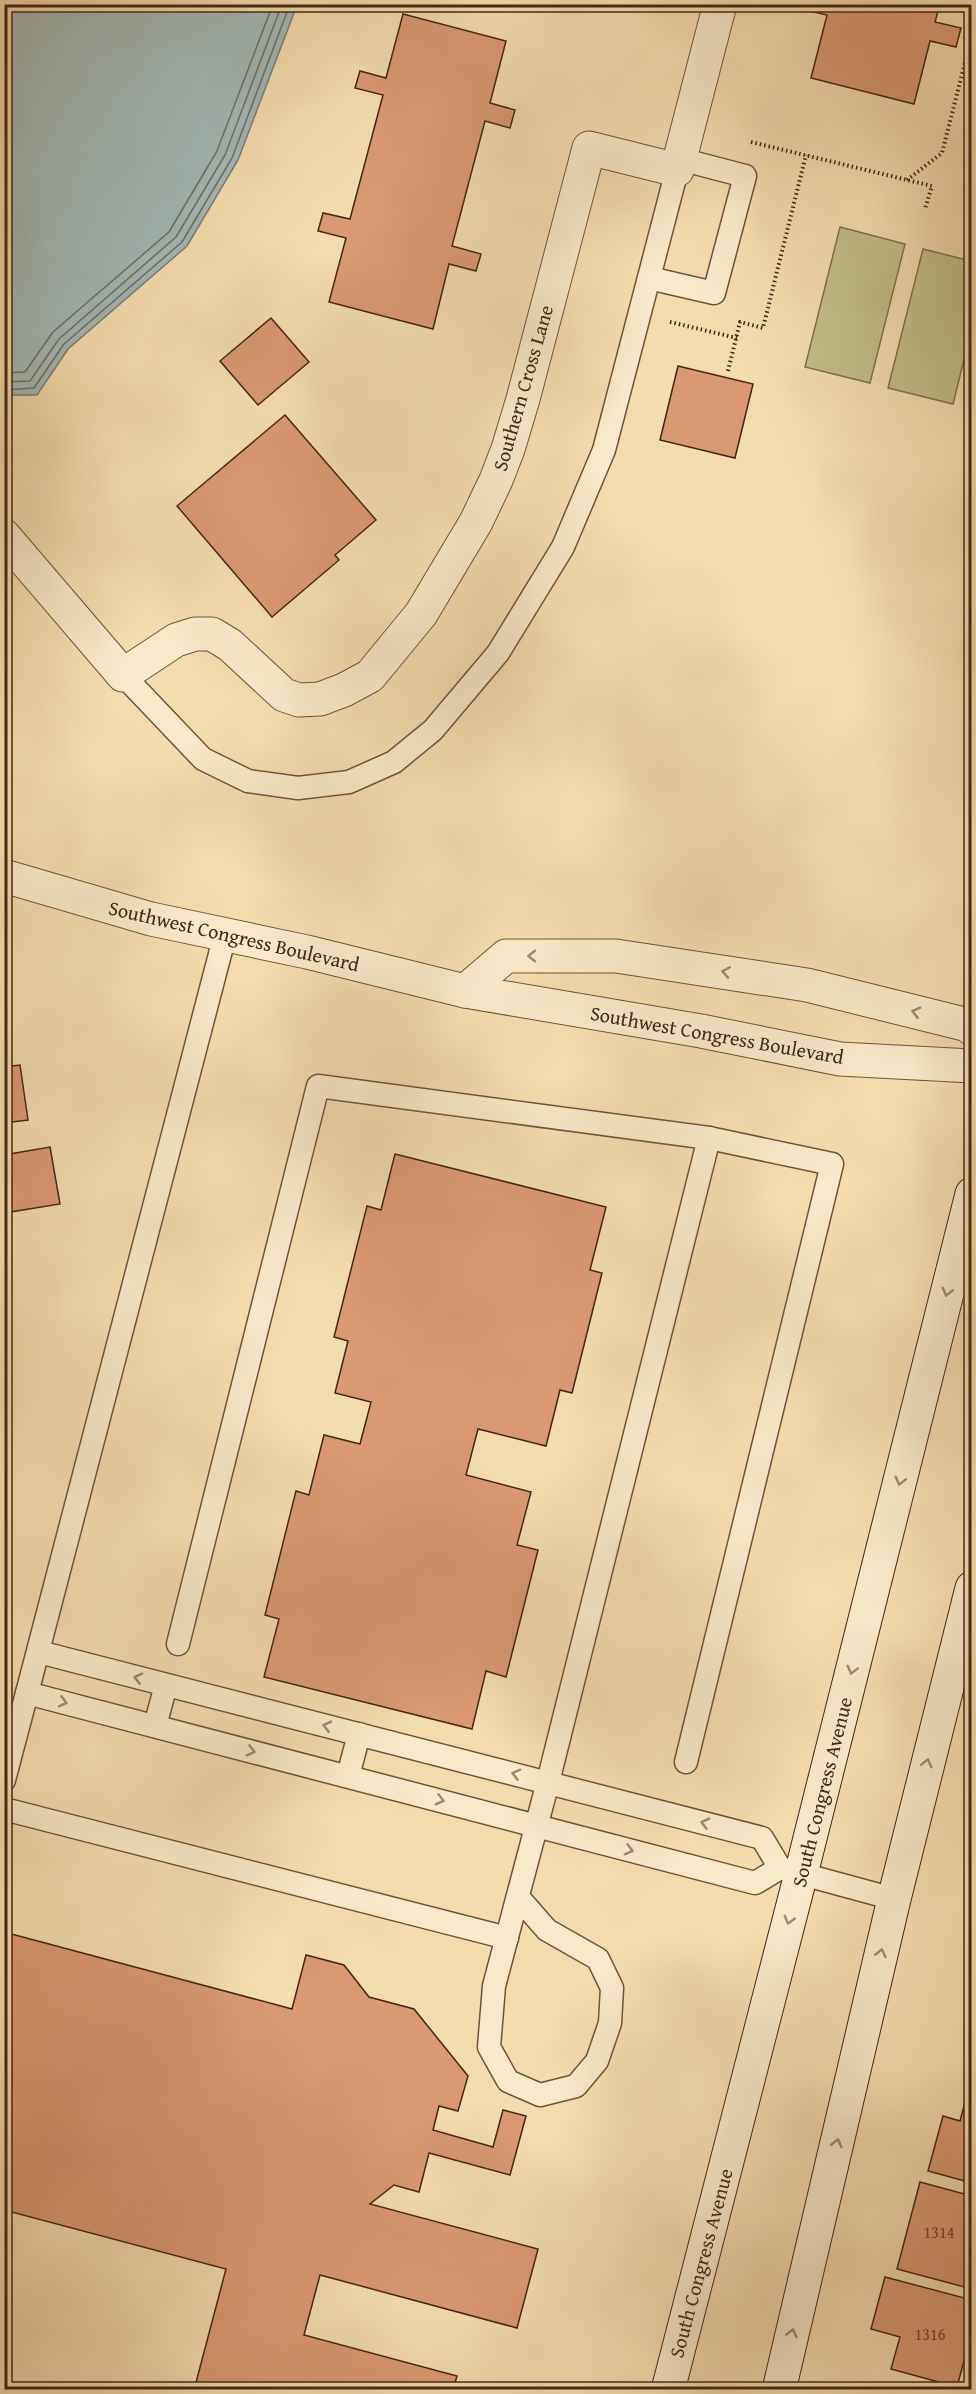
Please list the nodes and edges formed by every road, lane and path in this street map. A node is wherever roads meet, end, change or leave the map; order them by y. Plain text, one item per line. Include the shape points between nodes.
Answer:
1 (720, 4) edge
2 (972, 35) edge
3 (740, 139) dead end
4 (806, 155) junction
5 (679, 164) junction
6 (907, 180) junction
7 (926, 209) dead end
8 (649, 278) junction
9 (639, 314) junction
10 (737, 338) junction
11 (728, 371) dead end
12 (4, 536) edge
13 (123, 675) junction
14 (4, 876) edge
15 (225, 935) junction
16 (465, 991) junction
17 (972, 1029) edge
18 (972, 1066) edge
19 (708, 1138) junction
20 (972, 1194) edge
21 (972, 1588) edge
22 (178, 1644) dead end
23 (39, 1653) junction
24 (166, 1685) junction
25 (27, 1693) junction
26 (155, 1726) junction
27 (359, 1734) junction
28 (686, 1762) dead end
29 (348, 1776) junction
30 (4, 1780) edge
31 (548, 1782) junction
32 (4, 1809) edge
33 (537, 1826) junction
34 (790, 1871) junction
35 (518, 1897) junction
36 (894, 1899) junction
37 (507, 1938) junction
38 (668, 2390) edge
39 (779, 2390) edge

1 - 5 street
2 - 6 path via 942,153
3 - 4 path
4 - 6 path
4 - 10 path via 763,328 740,322
5 - 8 lane
5 - 8 lane via 745,176 714,293
5 - 13 street, Southern Cross Lane via 589,148 523,399 496,480 476,522 421,614 370,676 320,699 299,700 284,695 230,645 212,634 176,640
6 - 7 path via 932,186
8 - 9 lane
9 - 10 path
9 - 13 lane via 604,450 563,547 498,653 433,730 394,762 349,782 298,789 248,781 203,759
10 - 11 path
12 - 13 street
14 - 15 street, Southwest Congress Boulevard via 152,919
15 - 16 street, Southwest Congress Boulevard
15 - 23 lane
17 -> 16 street via 807,985 616,956 506,956
16 - 18 street, Southwest Congress Boulevard via 840,1059
19 - 22 lane via 318,1086
19 - 28 lane via 832,1164
19 - 31 lane
20 -> 34 street, South Congress Avenue
36 -> 21 street
24 -> 23 lane
23 - 25 lane
24 - 26 lane
27 -> 24 lane
25 -> 26 lane
25 - 30 lane
26 -> 29 lane
27 - 29 lane
31 -> 27 lane
29 -> 33 lane
31 - 33 lane
34 -> 31 lane via 762,1838
32 - 37 lane
33 -> 34 lane via 755,1883
33 - 35 lane
34 - 36 lane
34 -> 38 street, South Congress Avenue
35 - 37 lane
35 - 37 lane via 547,1930 598,1959 612,1988 610,2023 597,2061 576,2086 540,2095 508,2081 489,2048 494,1986
39 -> 36 street

